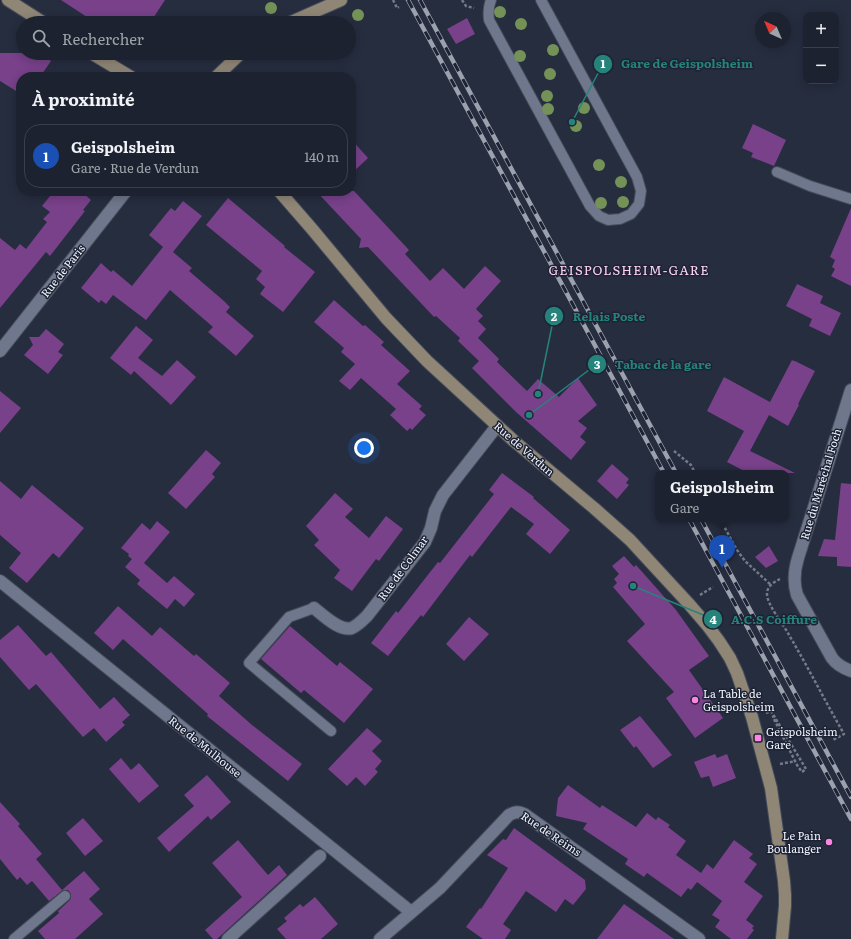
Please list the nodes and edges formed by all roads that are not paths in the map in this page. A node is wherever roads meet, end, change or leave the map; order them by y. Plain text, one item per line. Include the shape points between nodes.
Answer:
1 (8, 0) edge
2 (341, 0) edge
3 (491, 0) edge
4 (541, 0) edge
5 (33, 16) edge
6 (305, 16) edge
7 (103, 60) edge
8 (234, 60) edge
9 (123, 72) edge
10 (221, 72) edge
11 (776, 172) dead end
12 (122, 196) edge
13 (283, 196) edge
14 (851, 199) edge
15 (1, 349) edge
16 (851, 390) edge
17 (497, 426) junction
18 (0, 581) edge
19 (314, 608) joint
20 (851, 671) edge
21 (331, 731) dead end
22 (320, 856) dead end
23 (65, 896) dead end
24 (411, 912) junction
25 (14, 939) edge
26 (228, 939) edge
27 (380, 939) edge
28 (699, 939) edge
29 (782, 939) edge

1 - 5 main road
2 - 6 main road
3 - 4 lane via 489,20 590,206 608,220 620,219 631,214 639,204 641,191 638,177
7 - 9 main road
8 - 10 main road
11 - 14 lane
12 - 15 street, Rue de Paris
13 - 17 main road, Rue de Verdun via 386,318
16 - 20 street, Rue du Maréchal Foch via 794,578 797,595 832,658 836,664
17 - 19 street, Rue de Colmar via 443,495 425,542 358,625 342,628
17 - 29 main road, Rue de Verdun via 630,540 698,614 732,663 752,717 771,788 784,881
18 - 24 street, Rue de Mulhouse
19 - 21 lane via 289,617 249,663
22 - 26 street
23 - 25 lane
24 - 27 street, Rue de Reims
24 - 28 street, Rue de Reims via 440,888 509,816 519,812

